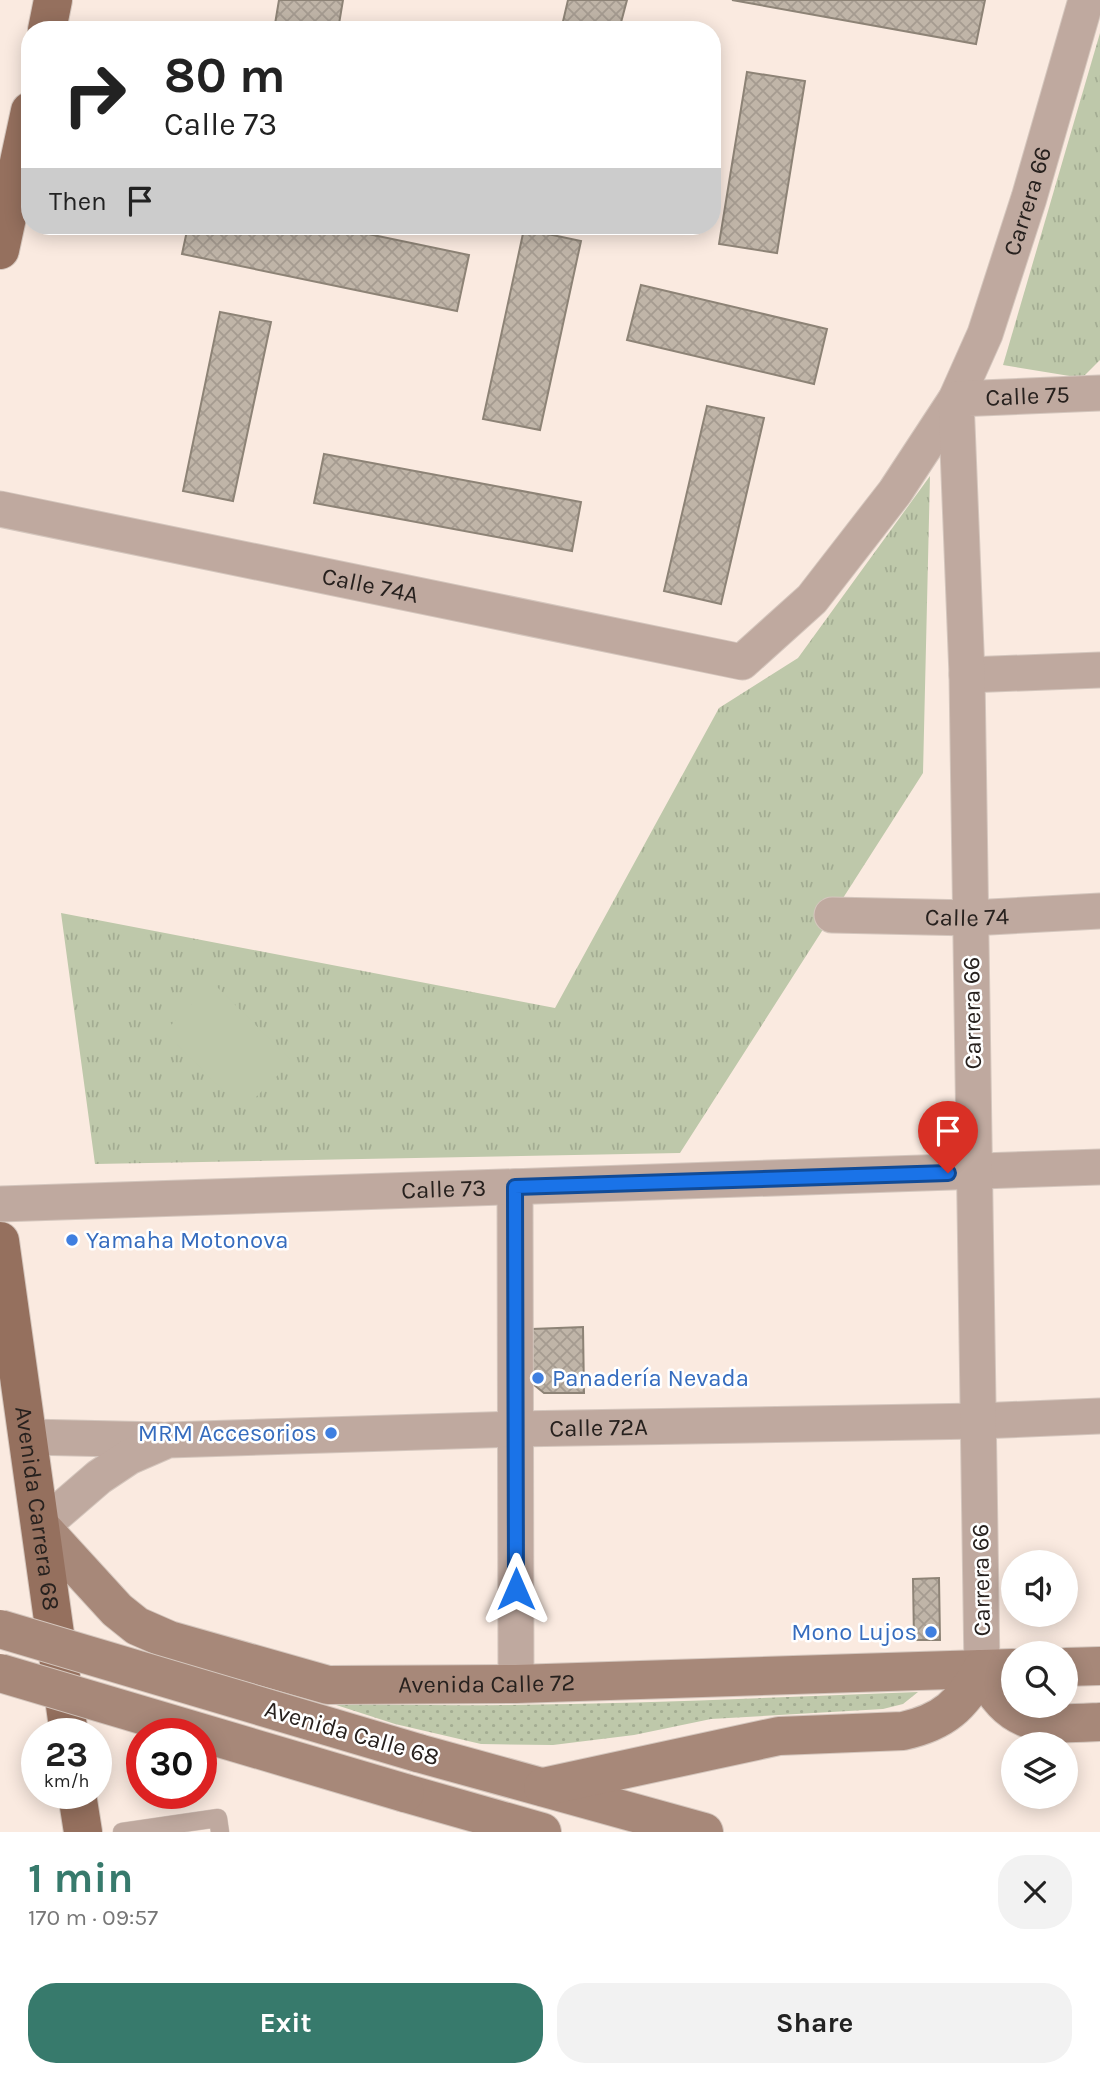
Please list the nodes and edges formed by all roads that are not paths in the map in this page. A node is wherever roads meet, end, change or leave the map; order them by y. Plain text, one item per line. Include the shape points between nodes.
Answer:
1 (53, 0) edge
2 (1086, 0) edge
3 (49, 21) edge
4 (21, 153) edge
5 (0, 250) edge
6 (1100, 393) edge
7 (956, 399) junction
8 (0, 509) edge
9 (742, 662) joint
10 (1100, 670) edge
11 (967, 675) junction
12 (1100, 911) edge
13 (832, 915) dead end
14 (971, 918) junction
15 (1100, 1167) edge
16 (975, 1172) junction
17 (515, 1187) junction
18 (0, 1205) edge
19 (0, 1241) edge
20 (1100, 1416) edge
21 (978, 1421) junction
22 (515, 1429) junction
23 (29, 1437) junction
24 (168, 1440) junction
25 (41, 1527) junction
26 (0, 1629) edge
27 (1100, 1665) edge
28 (1078, 1666) edge
29 (998, 1669) edge
30 (0, 1674) edge
31 (516, 1684) junction
32 (67, 1718) edge
33 (1100, 1722) edge
34 (543, 1787) junction
35 (79, 1809) edge
36 (83, 1832) edge
37 (122, 1832) edge
38 (220, 1832) edge
39 (542, 1832) edge
40 (704, 1832) edge

1 - 3 main road
2 - 7 street, Carrera 66 via 985,334
4 - 5 main road
6 - 7 street, Calle 75
7 - 9 street, Carrera 66 via 895,492 812,599
7 - 11 street, Carrera 66
8 - 9 street, Calle 74A
10 - 11 street
11 - 14 street, Carrera 66
12 - 14 street, Calle 74
13 - 14 street, Calle 74
14 - 16 street, Carrera 66
15 - 16 street, Calle 73
16 - 17 street, Calle 73
16 - 21 street, Carrera 66
17 - 18 street, Calle 73
17 - 22 street
19 - 23 main road, Avenida Carrera 68
20 - 21 street, Calle 72A
21 - 22 street, Calle 72A
21 - 29 street, Carrera 66
22 - 24 street, Calle 72A
22 - 31 street
23 - 24 street
23 - 25 main road, Avenida Carrera 68
24 - 25 street, Calle 72A via 99,1477
25 - 31 main road, Avenida Calle 72 via 117,1610 137,1626 169,1640 328,1685
25 - 32 main road, Avenida Carrera 68
26 - 34 main road, Avenida Calle 68, bridge
27 - 28 main road
29 - 31 main road, Avenida Calle 72
29 - 33 main road via 993,1692 1022,1717 1044,1724
29 - 34 main road via 942,1717 923,1726 903,1731 779,1736
30 - 39 main road, Avenida Calle 68, bridge
34 - 40 main road, Avenida Calle 68
35 - 36 main road
37 - 38 lane via 218,1818

